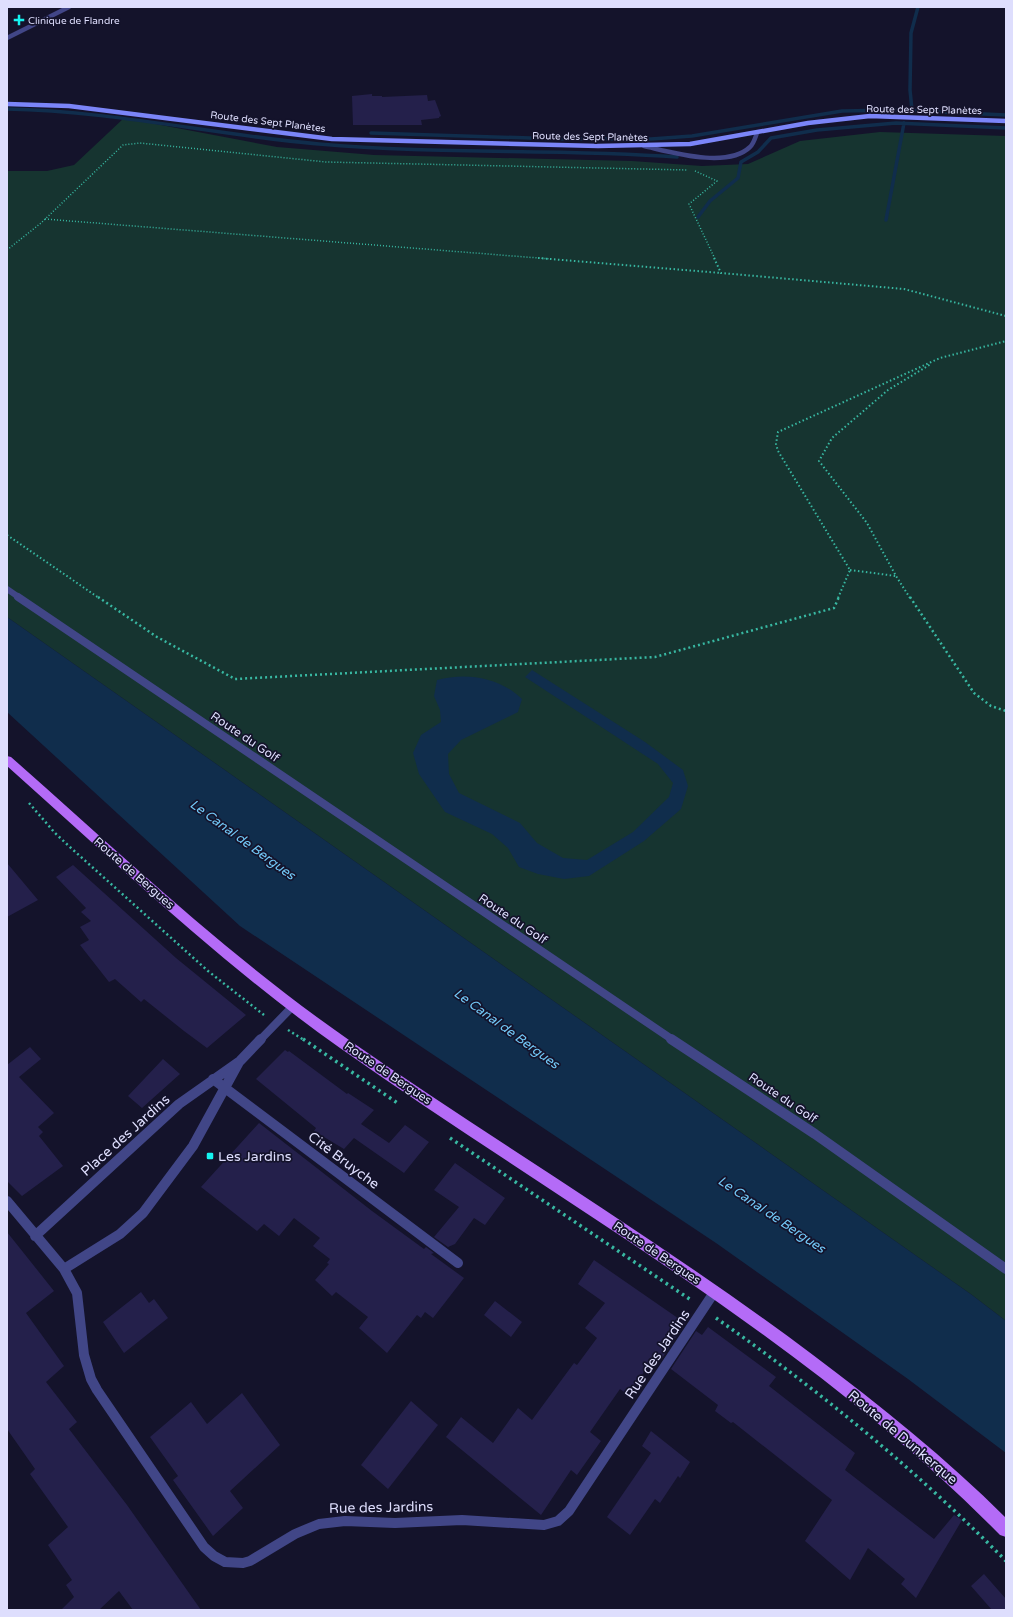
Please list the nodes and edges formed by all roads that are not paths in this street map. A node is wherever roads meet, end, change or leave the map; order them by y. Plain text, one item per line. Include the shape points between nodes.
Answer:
1 (69, 7) edge
2 (7, 38) edge
3 (7, 99) edge
4 (7, 104) edge
5 (173, 118) junction
6 (1006, 121) edge
7 (757, 133) junction
8 (644, 146) junction
9 (7, 589) edge
10 (7, 760) edge
11 (294, 1006) junction
12 (240, 1061) junction
13 (213, 1079) junction
14 (225, 1088) junction
15 (7, 1201) edge
16 (35, 1236) junction
17 (458, 1263) dead end
18 (1006, 1268) edge
19 (64, 1269) junction
20 (714, 1291) junction
21 (796, 1350) joint
22 (1006, 1529) edge

1 - 2 street
3 - 5 main road, Route des Sept Planètes via 72,102
4 - 5 main road, Route des Sept Planètes via 62,105
5 - 8 main road, Route des Sept Planètes via 332,139
6 - 7 main road, Route des Sept Planètes via 875,116 819,121
7 - 8 main road, Route des Sept Planètes via 690,144
7 - 8 street via 750,147 730,156 693,155
9 - 18 street, Route du Golf via 572,973 810,1130
10 - 11 main road, Route de Bergues via 193,925
11 - 12 street, Place des Jardins
11 - 20 main road, Route de Bergues via 423,1098
12 - 13 street, Place des Jardins
12 - 14 street, Place des Jardins
13 - 14 street, Cité Bruyche
13 - 16 street, Place des Jardins via 179,1104
14 - 17 street, Cité Bruyche
14 - 19 street, Place des Jardins via 193,1146 143,1213 120,1234
15 - 16 street, Rue des Jardins
16 - 19 street, Rue des Jardins
19 - 20 street, Rue des Jardins via 77,1293 83,1358 91,1381 204,1547 217,1559 237,1564 250,1561 303,1530 327,1523 462,1520 544,1525 558,1521 569,1512 704,1310
20 - 21 main road, Route de Bergues
21 - 22 main road, Route de Dunkerque via 921,1450

